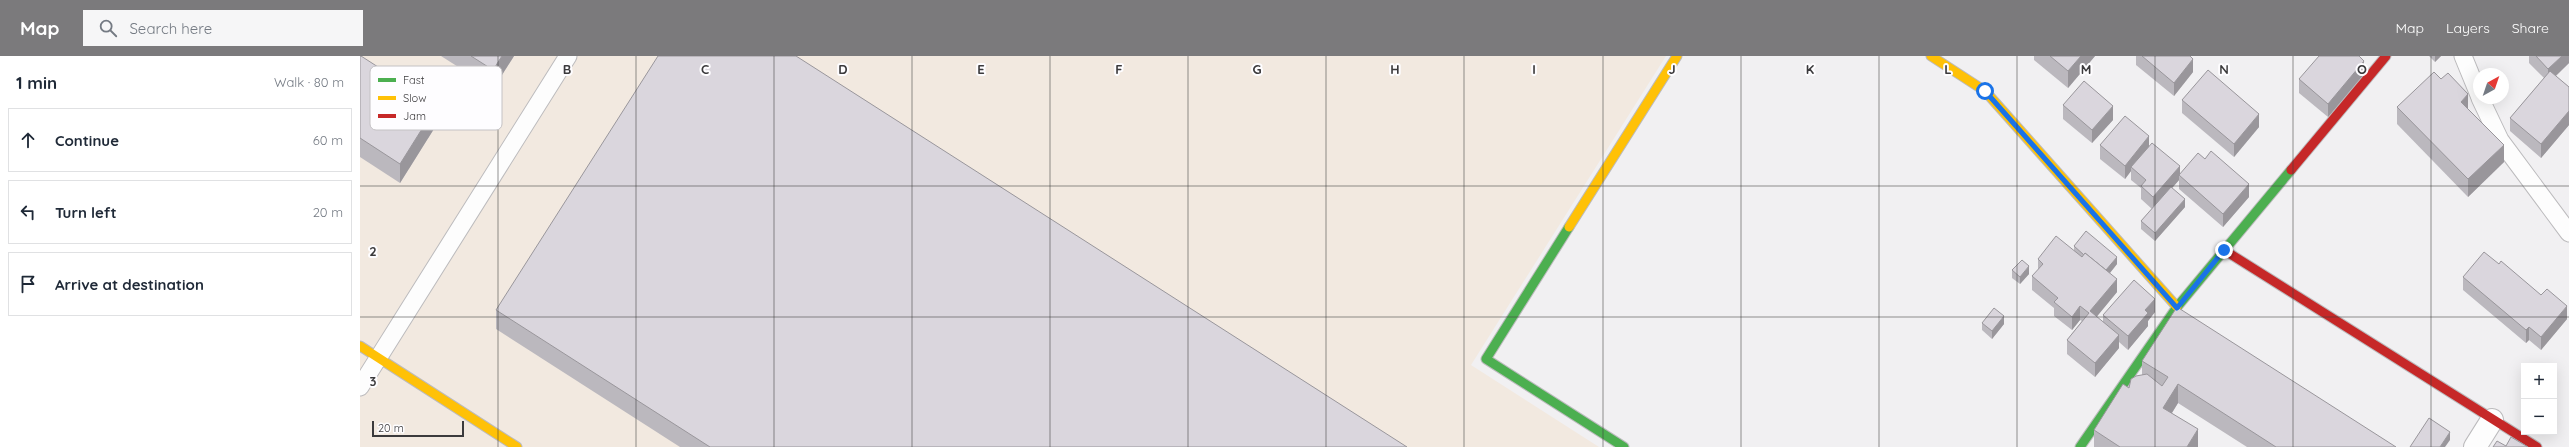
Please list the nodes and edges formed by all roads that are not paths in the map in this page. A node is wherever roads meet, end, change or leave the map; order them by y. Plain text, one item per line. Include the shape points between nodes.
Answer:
1 (568, 56) edge
2 (1678, 56) edge
3 (1931, 56) edge
4 (2386, 56) edge
5 (2463, 56) edge
6 (2473, 80) edge
7 (2483, 104) edge
8 (2569, 234) edge
9 (2224, 250) junction
10 (2177, 308) junction
11 (360, 346) edge
12 (378, 358) junction
13 (360, 387) edge
14 (2492, 420) junction
15 (517, 447) edge
16 (1624, 447) edge
17 (2080, 447) edge
18 (2475, 447) edge
19 (2537, 447) edge

1 - 12 lane
2 - 16 street via 1486,359
3 - 10 street via 1985,91
4 - 9 street
5 - 6 lane
7 - 8 lane via 2500,140
9 - 10 street
9 - 14 street
10 - 17 street
11 - 12 street
12 - 13 lane
12 - 15 street
14 - 18 street
14 - 19 street

